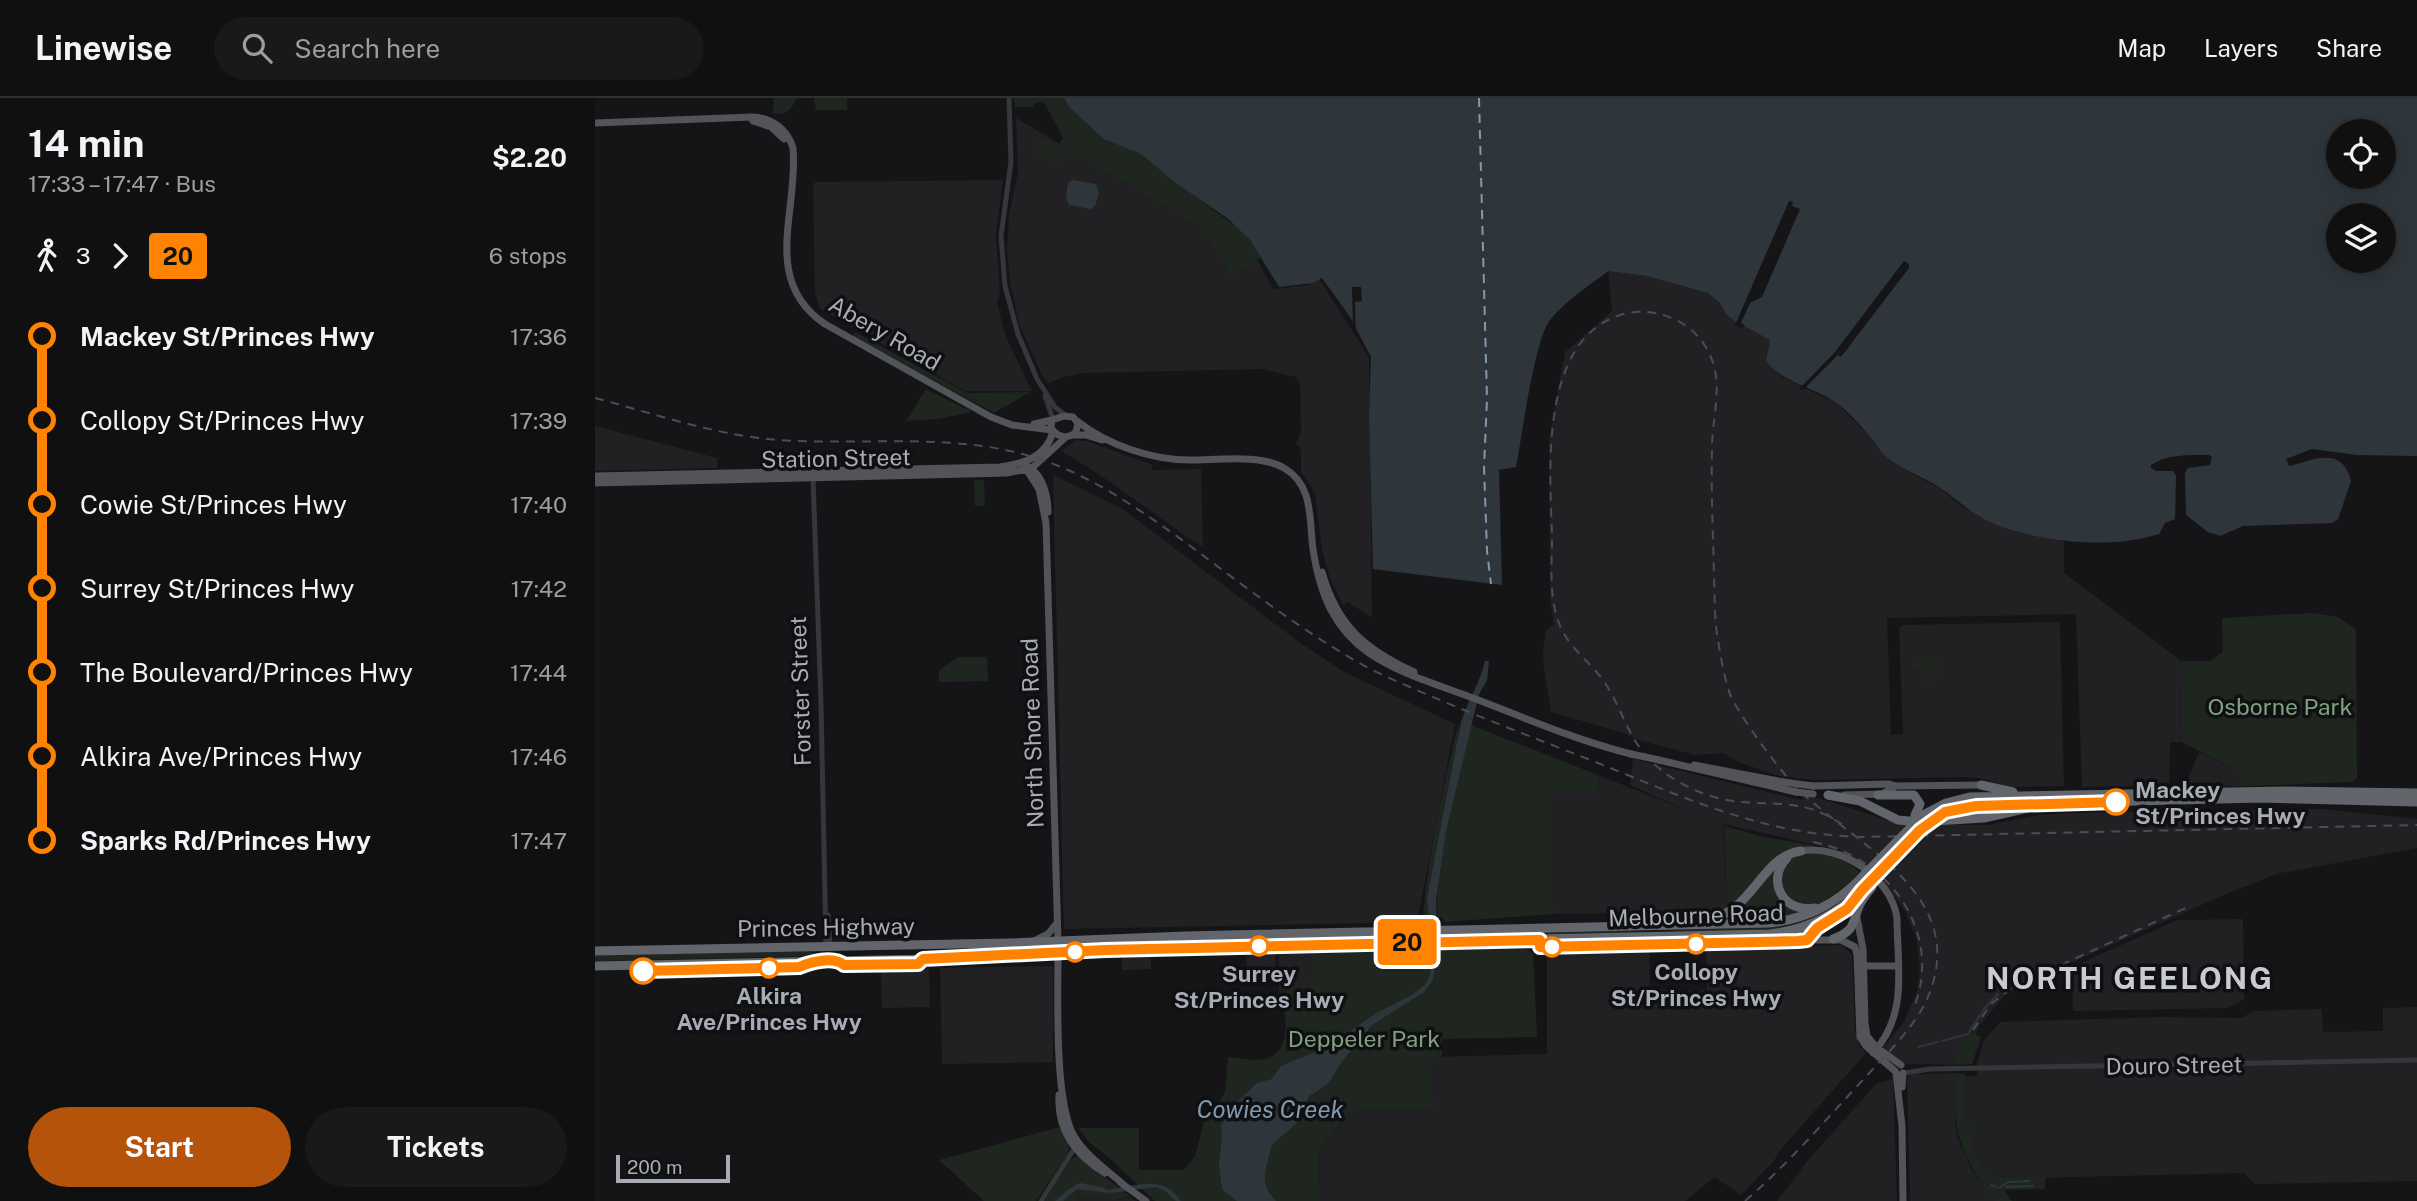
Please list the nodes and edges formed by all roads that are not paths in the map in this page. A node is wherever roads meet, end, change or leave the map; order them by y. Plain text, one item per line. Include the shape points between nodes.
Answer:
1 (1009, 98) edge
2 (595, 123) edge
3 (1042, 388) junction
4 (961, 398) junction
5 (1066, 416) junction
6 (1052, 420) junction
7 (1077, 421) junction
8 (1052, 431) junction
9 (1069, 436) junction
10 (1116, 443) junction
11 (1028, 467) junction
12 (813, 475) junction
13 (595, 476) edge
14 (595, 483) edge
15 (1659, 761) junction
16 (1867, 785) junction
17 (1896, 786) junction
18 (1981, 786) joint
19 (1813, 790) junction
20 (2417, 793) edge
21 (1829, 795) junction
22 (1867, 795) junction
23 (1878, 795) junction
24 (2030, 796) junction
25 (2072, 799) junction
26 (2057, 803) junction
27 (2417, 803) edge
28 (1875, 808) junction
29 (1919, 815) junction
30 (1801, 851) junction
31 (1866, 884) junction
32 (1837, 900) junction
33 (1857, 918) junction
34 (1057, 922) junction
35 (1675, 925) junction
36 (1654, 926) junction
37 (1266, 934) junction
38 (1743, 935) junction
39 (1654, 937) junction
40 (1833, 939) junction
41 (1807, 940) junction
42 (1058, 941) junction
43 (1030, 943) junction
44 (1308, 944) junction
45 (595, 951) edge
46 (824, 954) junction
47 (1058, 957) junction
48 (595, 965) edge
49 (1861, 966) junction
50 (1898, 966) junction
51 (1875, 1051) junction
52 (2417, 1060) edge
53 (1900, 1070) junction
54 (1077, 1146) junction
55 (1041, 1201) edge
56 (1146, 1201) edge
57 (1903, 1201) edge

1 - 3 street via 1011,162 1001,236 1004,279 1018,334
2 - 4 main road, Abery Road via 768,120 792,145 787,261 802,302 822,321
3 - 5 street
3 - 6 street
4 - 6 main road, Abery Road via 1010,421 1035,424
4 - 8 main road, Abery Road via 1003,422
5 - 6 main road
5 - 7 main road
6 - 8 main road
7 - 9 main road via 1078,428
7 - 10 main road
8 - 9 main road
8 - 11 main road via 1047,445
9 - 10 main road
9 - 11 main road
10 - 15 main road, bridge via 1167,460 1256,457 1291,469 1303,481 1311,501 1316,543 1331,598 1341,622 1363,649 1411,675
11 - 12 main road, Station Street via 993,474
11 - 34 main road, North Shore Road via 1039,477 1048,510
12 - 13 main road, Station Street
12 - 14 main road, Station Street
12 - 46 street, Forster Street
15 - 19 main road, bridge via 1716,768
15 - 19 main road, bridge via 1796,792
16 - 17 main road
16 - 19 main road
16 - 22 main road
17 - 18 main road
17 - 23 main road
18 - 24 highway
19 - 21 main road
20 - 25 highway via 2285,791
21 - 22 main road
21 - 28 highway
22 - 23 main road
22 - 28 highway
23 - 29 highway via 1914,795 1920,804
24 - 25 highway
24 - 29 highway via 1961,798
25 - 26 highway
25 - 27 highway
26 - 28 highway via 1984,818 1924,822 1898,820
26 - 31 highway, bridge via 1966,806 1939,816
29 - 31 highway, Melbourne Road, bridge
30 - 32 highway via 1779,869 1777,887 1783,899 1805,910
30 - 35 highway via 1778,860 1729,912
30 - 50 main road via 1823,850 1851,859 1884,890 1896,914
31 - 32 highway, Melbourne Road
31 - 33 highway
31 - 38 highway, Melbourne Road via 1835,913 1812,925
31 - 41 highway via 1847,909
32 - 35 highway, Melbourne Road via 1789,920
33 - 40 highway via 1850,930
33 - 49 main road
34 - 42 main road, North Shore Road
34 - 43 main road via 1047,935
35 - 36 highway, Melbourne Road
36 - 37 highway, Melbourne Road
36 - 39 highway
37 - 42 highway, Melbourne Road
37 - 44 highway via 1272,941
38 - 39 highway, Melbourne Road
38 - 41 highway
39 - 44 highway, Melbourne Road
40 - 41 main road
40 - 49 main road via 1855,947
42 - 43 highway, Princes Highway
42 - 47 highway
43 - 46 highway, Princes Highway
44 - 47 highway, Melbourne Road via 1099,951
45 - 46 highway, Princes Highway via 810,947
46 - 47 highway, Princes Highway via 839,961
46 - 48 highway, Princes Highway
47 - 54 main road via 1060,1076 1066,1117
49 - 50 main road
49 - 51 main road via 1864,1037
50 - 51 main road via 1899,1004
51 - 53 main road
52 - 53 street, Douro Street
53 - 57 main road
54 - 55 street
54 - 56 main road

